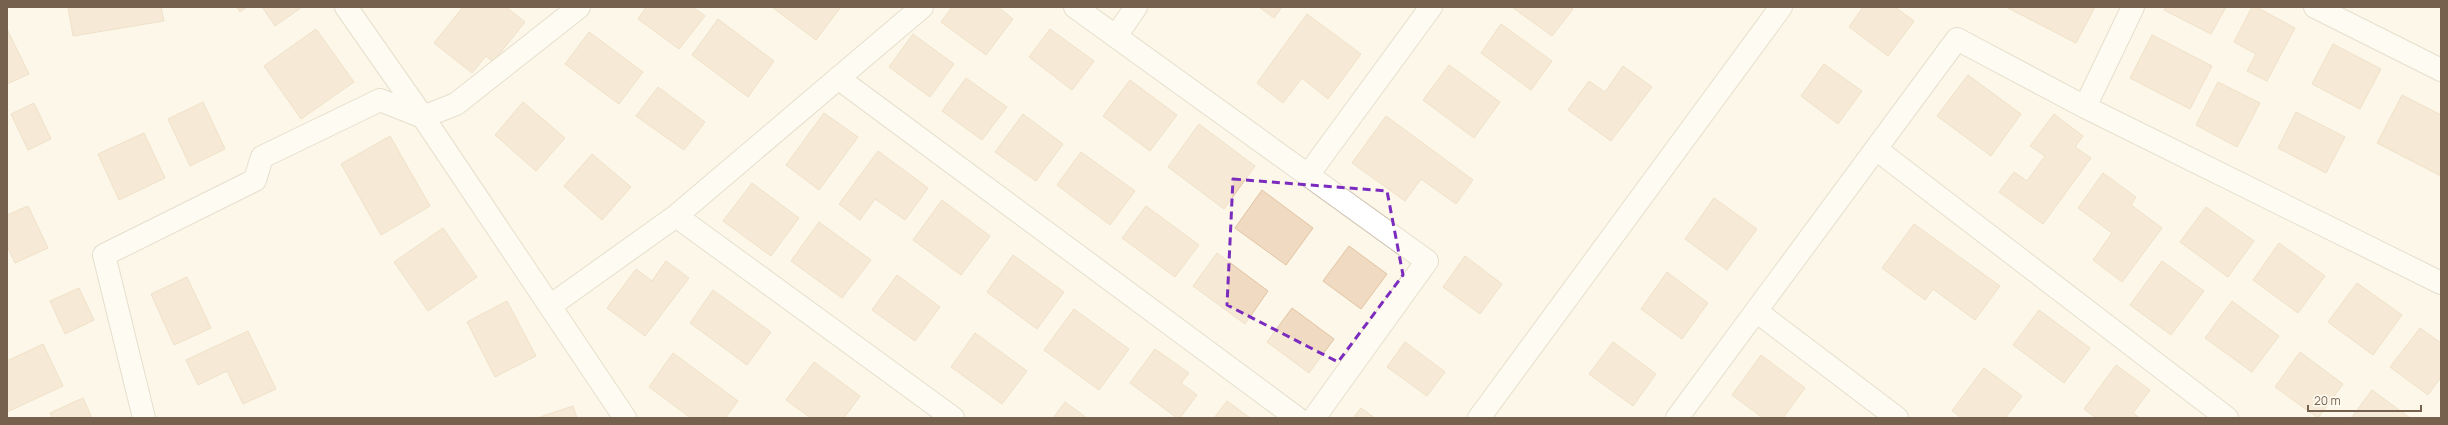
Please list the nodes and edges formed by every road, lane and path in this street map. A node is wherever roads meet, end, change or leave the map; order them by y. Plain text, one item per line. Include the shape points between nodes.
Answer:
1 (346, 7) edge
2 (579, 7) edge
3 (922, 7) edge
4 (1075, 7) edge
5 (1136, 7) edge
6 (1431, 7) edge
7 (1781, 7) edge
8 (2133, 7) edge
9 (2315, 7) edge
10 (1116, 36) junction
11 (2441, 70) edge
12 (838, 78) junction
13 (2085, 107) junction
14 (423, 117) junction
15 (1876, 149) junction
16 (1308, 175) junction
17 (676, 216) junction
18 (2441, 283) edge
19 (550, 306) junction
20 (1756, 310) junction
21 (144, 418) edge
22 (625, 418) edge
23 (953, 418) edge
24 (1298, 418) edge
25 (1314, 418) edge
26 (1479, 418) edge
27 (1677, 418) edge
28 (1897, 418) edge
29 (2227, 418) edge

1 - 14 street
2 - 14 street via 456,104
3 - 12 street
4 - 10 street
5 - 10 street
6 - 16 street
7 - 26 street
8 - 13 street
9 - 11 street
10 - 16 street
12 - 17 street
12 - 24 street
13 - 15 street via 1957,39
13 - 18 street
14 - 19 street
14 - 21 street via 380,100 262,157 254,180 104,255
15 - 20 street
15 - 29 street
16 - 25 street via 1427,260
17 - 19 street
17 - 23 street
19 - 22 street
20 - 27 street
20 - 28 street

